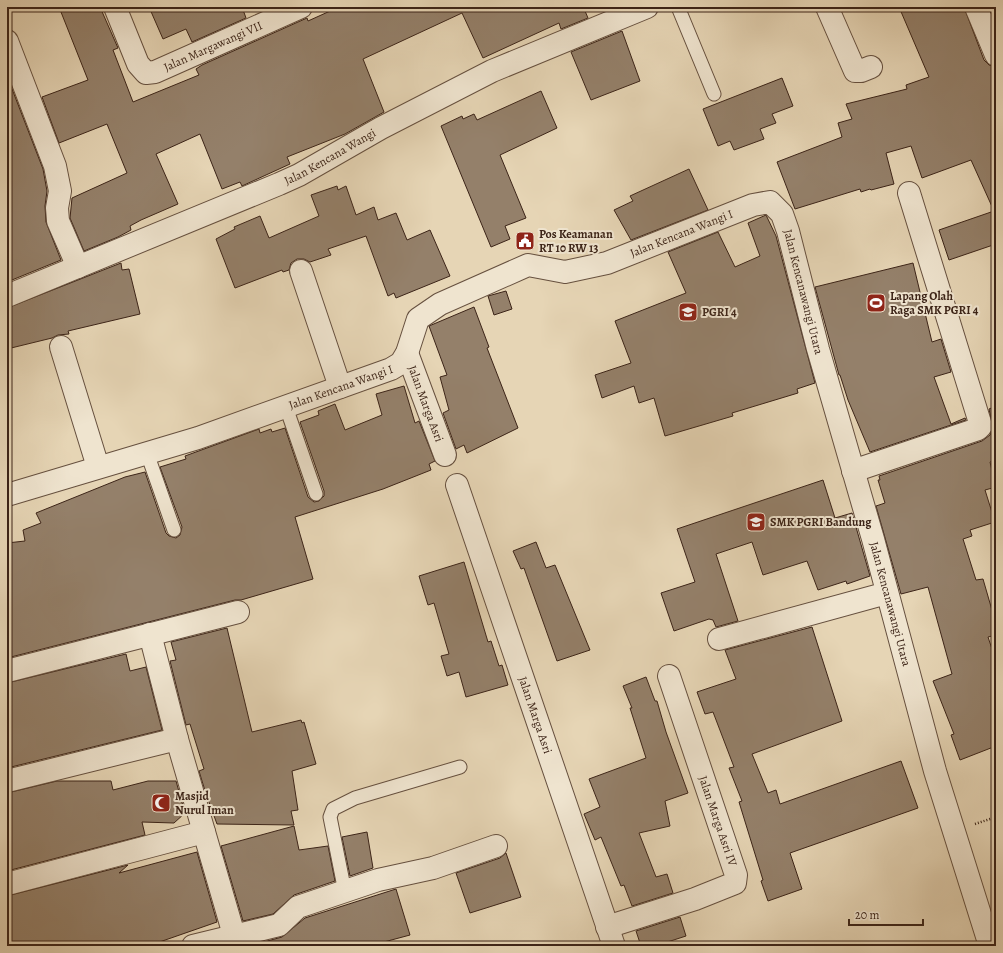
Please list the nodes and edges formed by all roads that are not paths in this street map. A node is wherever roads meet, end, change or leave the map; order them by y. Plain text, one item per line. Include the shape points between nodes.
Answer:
1 (115, 7) edge
2 (301, 7) edge
3 (647, 7) edge
4 (678, 7) edge
5 (827, 7) edge
6 (976, 7) edge
7 (276, 12) edge
8 (7, 41) edge
9 (996, 55) edge
10 (871, 67) dead end
11 (714, 94) dead end
12 (909, 193) dead end
13 (782, 214) joint
14 (78, 267) junction
15 (301, 271) dead end
16 (7, 296) edge
17 (61, 347) dead end
18 (407, 353) junction
19 (340, 387) junction
20 (286, 407) junction
21 (147, 453) junction
22 (445, 455) dead end
23 (98, 467) junction
24 (853, 471) junction
25 (457, 485) dead end
26 (13, 493) edge
27 (316, 494) dead end
28 (174, 530) dead end
29 (887, 593) junction
30 (238, 612) dead end
31 (150, 634) junction
32 (719, 639) dead end
33 (7, 670) edge
34 (669, 676) dead end
35 (177, 739) junction
36 (460, 767) dead end
37 (7, 781) edge
38 (204, 832) junction
39 (496, 846) dead end
40 (7, 884) edge
41 (345, 892) junction
42 (234, 935) junction
43 (610, 936) edge
44 (193, 946) edge
45 (990, 946) edge

1 - 7 street, Jalan Margawangi VII via 138,64 146,73 155,72
2 - 7 street, Jalan Margawangi VII
3 - 14 street, Jalan Kencana Wangi via 492,71 381,128 300,175
4 - 11 lane
5 - 10 street via 855,71 861,72
6 - 9 street
8 - 14 street via 55,166 60,191 58,221
12 - 24 street via 981,426
13 - 18 street, Jalan Kencana Wangi I via 770,202 753,205 607,263 587,268 565,272 528,265 440,304 418,319
13 - 24 street, Jalan Kencanawangi Utara
14 - 16 street, Jalan Kencana Wangi
15 - 19 street
17 - 23 street
18 - 19 street, Jalan Kencana Wangi I via 401,363 391,369
18 - 22 street, Jalan Marga Asri
19 - 20 street, Jalan Kencana Wangi I
20 - 21 street, Jalan Kencana Wangi I
20 - 27 lane
21 - 23 street, Jalan Kencana Wangi I
21 - 28 lane
23 - 26 street, Jalan Kencana Wangi I
24 - 29 street, Jalan Kencanawangi Utara
25 - 43 street, Jalan Marga Asri
29 - 32 street
29 - 45 street, Jalan Kencanawangi Utara via 935,771
30 - 31 street
31 - 33 street
31 - 35 street
34 - 43 street, Jalan Marga Asri IV via 736,875 735,883
35 - 37 street
35 - 38 street
36 - 41 lane via 355,798 333,810 330,817
38 - 40 street
38 - 42 street
39 - 41 street via 433,868 384,878
41 - 42 street via 296,907 279,925
42 - 44 street

